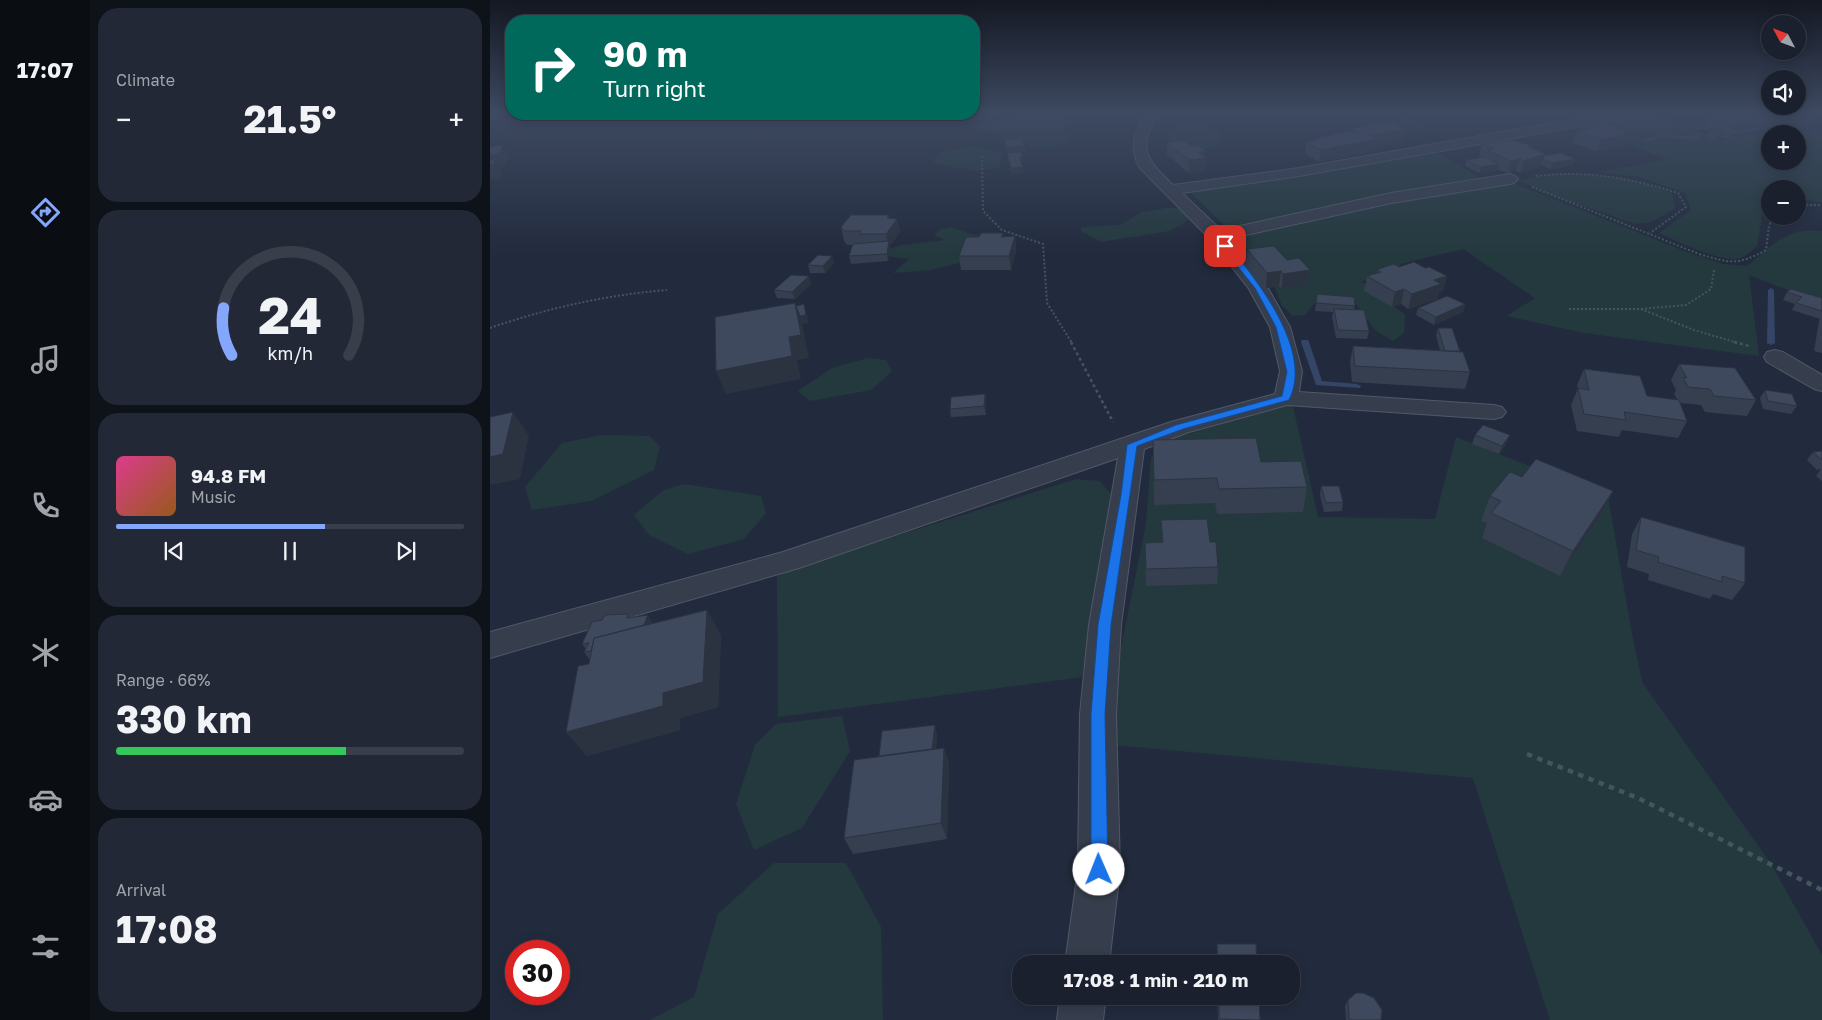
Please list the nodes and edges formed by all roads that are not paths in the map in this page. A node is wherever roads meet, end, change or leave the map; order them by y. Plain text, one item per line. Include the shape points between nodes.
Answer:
1 (1141, 160) edge
2 (1366, 160) edge
3 (1510, 179) edge
4 (1171, 190) junction
5 (1217, 236) junction
6 (1775, 356) road end
7 (1822, 384) edge
8 (1286, 398) junction
9 (1494, 412) dead end
10 (1132, 445) junction
11 (490, 644) edge
12 (1088, 955) edge
13 (1082, 1005) edge
14 (1080, 1020) edge

1 - 4 street via 1146,168
2 - 4 street
3 - 5 street via 1391,198
4 - 5 street
5 - 8 street via 1258,288 1280,327 1291,372
6 - 7 street
8 - 9 street
8 - 10 street via 1180,427
10 - 11 street via 789,561
10 - 12 street via 1105,625 1098,714 1099,870
13 - 14 street

